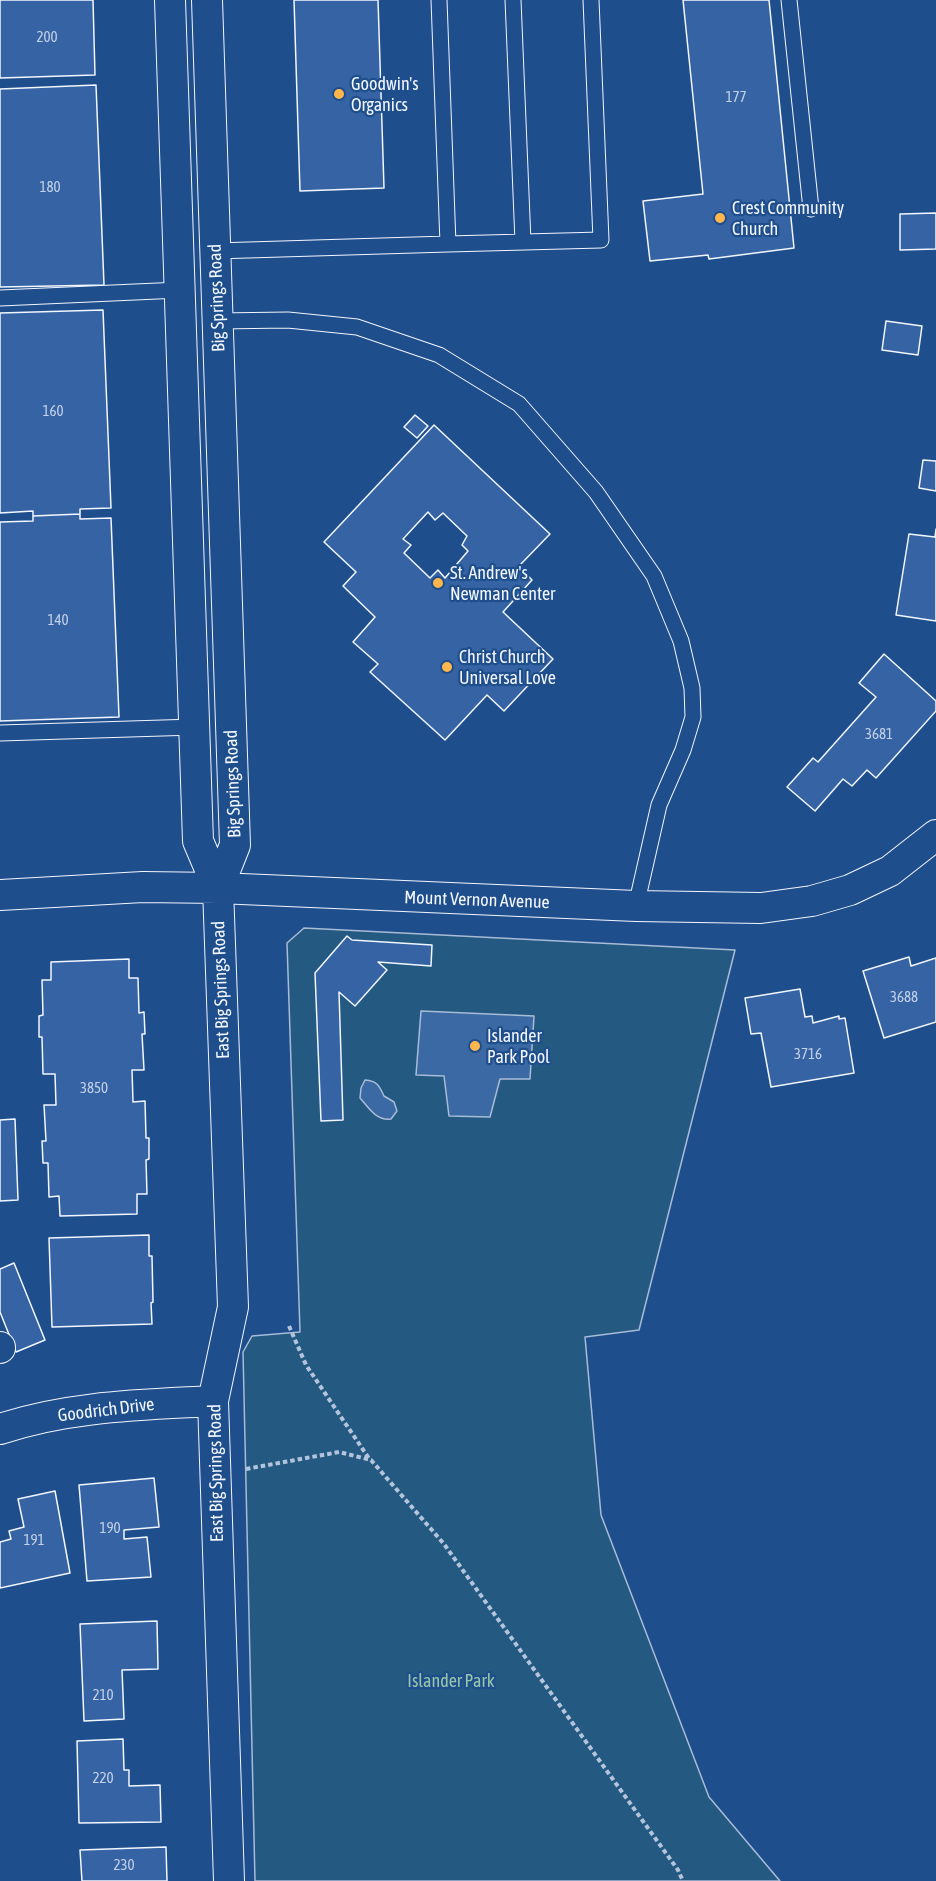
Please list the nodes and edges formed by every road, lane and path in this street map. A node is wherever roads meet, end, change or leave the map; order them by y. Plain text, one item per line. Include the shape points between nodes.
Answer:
1 (170, 0) edge
2 (207, 0) edge
3 (439, 0) edge
4 (513, 0) edge
5 (591, 0) edge
6 (789, 0) edge
7 (811, 209) dead end
8 (523, 242) junction
9 (448, 244) junction
10 (215, 251) junction
11 (180, 290) junction
12 (0, 298) edge
13 (218, 321) junction
14 (195, 727) junction
15 (0, 733) edge
16 (936, 835) edge
17 (218, 888) junction
18 (0, 896) edge
19 (636, 906) junction
20 (289, 1326) dead end
21 (213, 1401) junction
22 (0, 1429) edge
23 (371, 1460) junction
24 (216, 1475) junction
25 (229, 1881) edge
26 (683, 1881) edge

1 - 11 street, Big Springs Road
2 - 10 street, Big Springs Road
3 - 9 lane
4 - 8 lane
5 - 8 lane via 601,240
6 - 7 lane
8 - 9 lane
9 - 10 lane
10 - 13 street, Big Springs Road
11 - 12 lane
11 - 14 street, Big Springs Road
13 - 17 street, Big Springs Road via 235,845
13 - 19 lane via 288,320 357,327 439,355 519,404 596,492 654,576 681,641 692,688 693,717 659,806
14 - 15 lane
14 - 17 street, Big Springs Road via 198,840
16 - 19 street, Mount Vernon Avenue via 890,871 850,890 812,901 762,908
17 - 18 street, Mount Vernon Avenue via 143,887
17 - 19 street, Mount Vernon Avenue
17 - 21 street, East Big Springs Road via 233,1307
20 - 23 path via 306,1365
21 - 22 street, Goodrich Drive via 87,1409
21 - 24 street, East Big Springs Road
23 - 24 path via 339,1452
23 - 26 path via 444,1544
24 - 25 street, East Big Springs Road

